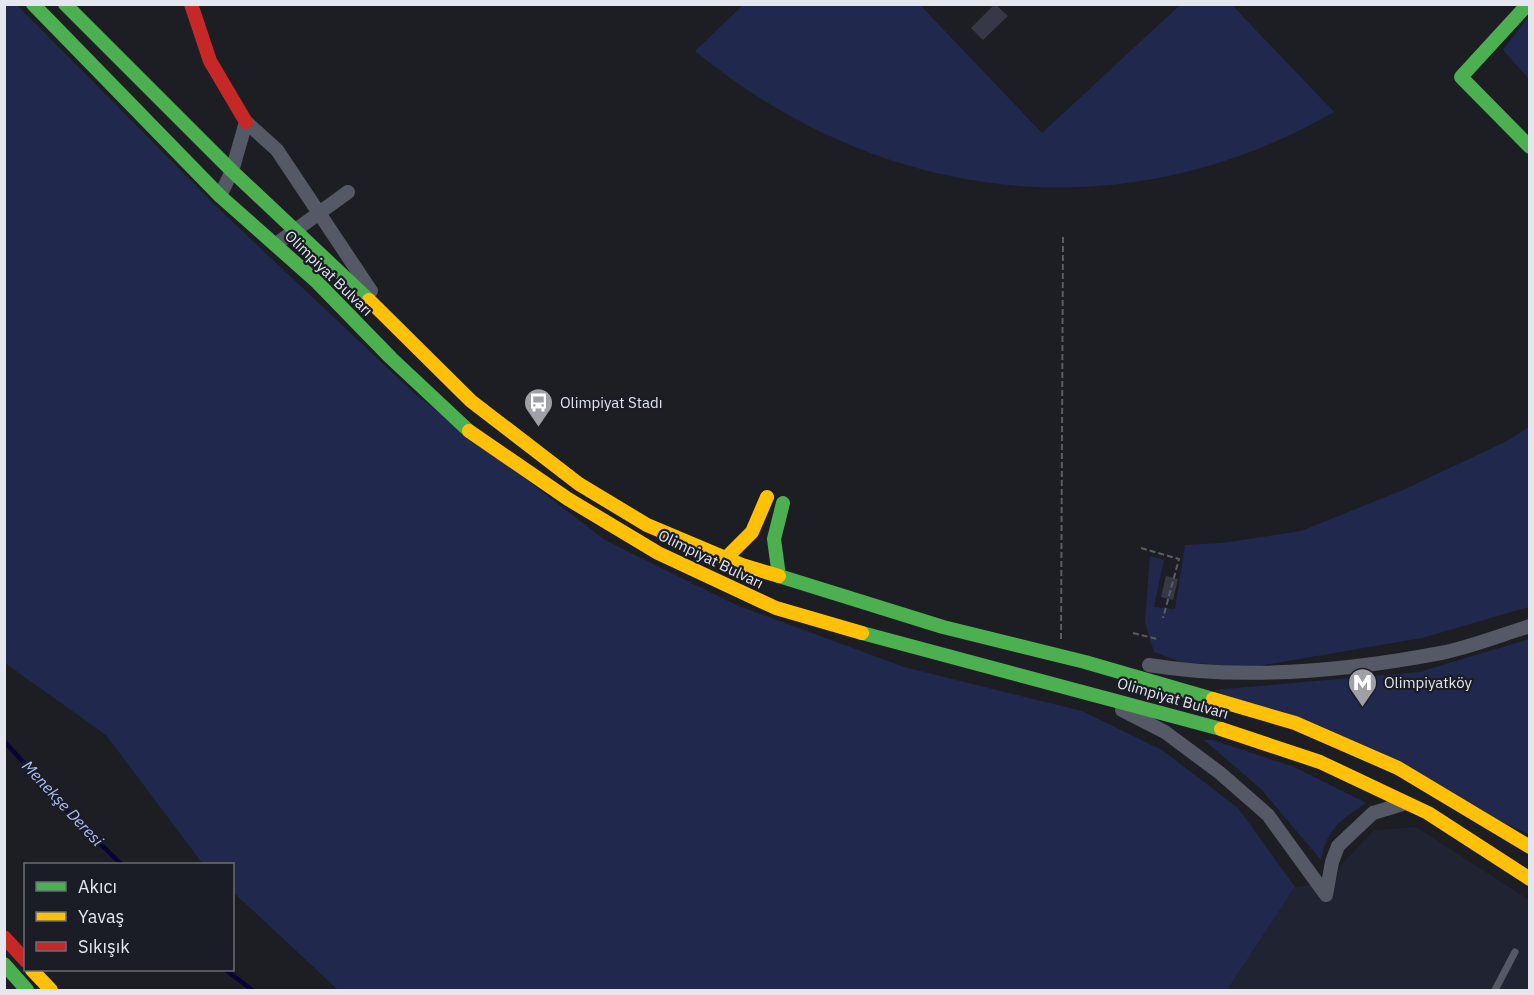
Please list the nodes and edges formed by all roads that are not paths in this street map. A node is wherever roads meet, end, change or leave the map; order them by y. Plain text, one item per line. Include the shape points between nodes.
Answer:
1 (33, 4) edge
2 (64, 4) edge
3 (190, 4) edge
4 (1528, 4) edge
5 (246, 122) junction
6 (1530, 147) edge
7 (232, 171) junction
8 (348, 192) dead end
9 (220, 195) junction
10 (318, 212) junction
11 (294, 230) junction
12 (275, 245) junction
13 (390, 319) junction
14 (767, 497) dead end
15 (783, 503) dead end
16 (726, 558) junction
17 (779, 576) junction
18 (1530, 626) edge
19 (1149, 665) dead end
20 (1080, 690) junction
21 (1408, 802) junction
22 (1530, 847) edge
23 (1530, 879) edge
24 (4, 937) edge
25 (1515, 952) dead end
26 (24, 959) edge
27 (4, 964) edge
28 (34, 971) edge
29 (27, 990) edge
30 (51, 990) edge
31 (1495, 990) edge

1 - 9 main road, Olimpiyat Bulvarı
2 - 7 main road, Olimpiyat Bulvarı
3 - 5 main road via 210,61
4 - 6 main road via 1461,77
5 - 7 street
5 - 10 street via 277,150
7 - 9 street
7 - 11 main road, Olimpiyat Bulvarı
8 - 10 street
9 - 12 main road, Olimpiyat Bulvarı
10 - 11 street
10 - 13 street
11 - 12 street
11 - 13 main road, Olimpiyat Bulvarı
12 - 20 main road, Olimpiyat Bulvarı via 474,436 658,553 776,608 930,653
13 - 16 main road, Olimpiyat Bulvarı via 471,401 579,484 647,525
14 - 16 main road via 747,541
15 - 17 main road via 771,550
16 - 17 main road, Olimpiyat Bulvarı
17 - 22 main road, Olimpiyat Bulvarı via 943,627 1295,723 1398,768
18 - 19 street via 1443,653 1325,670 1267,674
20 - 21 main road, Olimpiyat Bulvarı via 1207,724 1320,762
20 - 21 street via 1165,732 1220,773 1268,815 1326,895 1338,846 1373,813
21 - 23 main road, Olimpiyat Bulvarı
24 - 26 main road
25 - 31 lane
27 - 29 main road
28 - 30 main road

